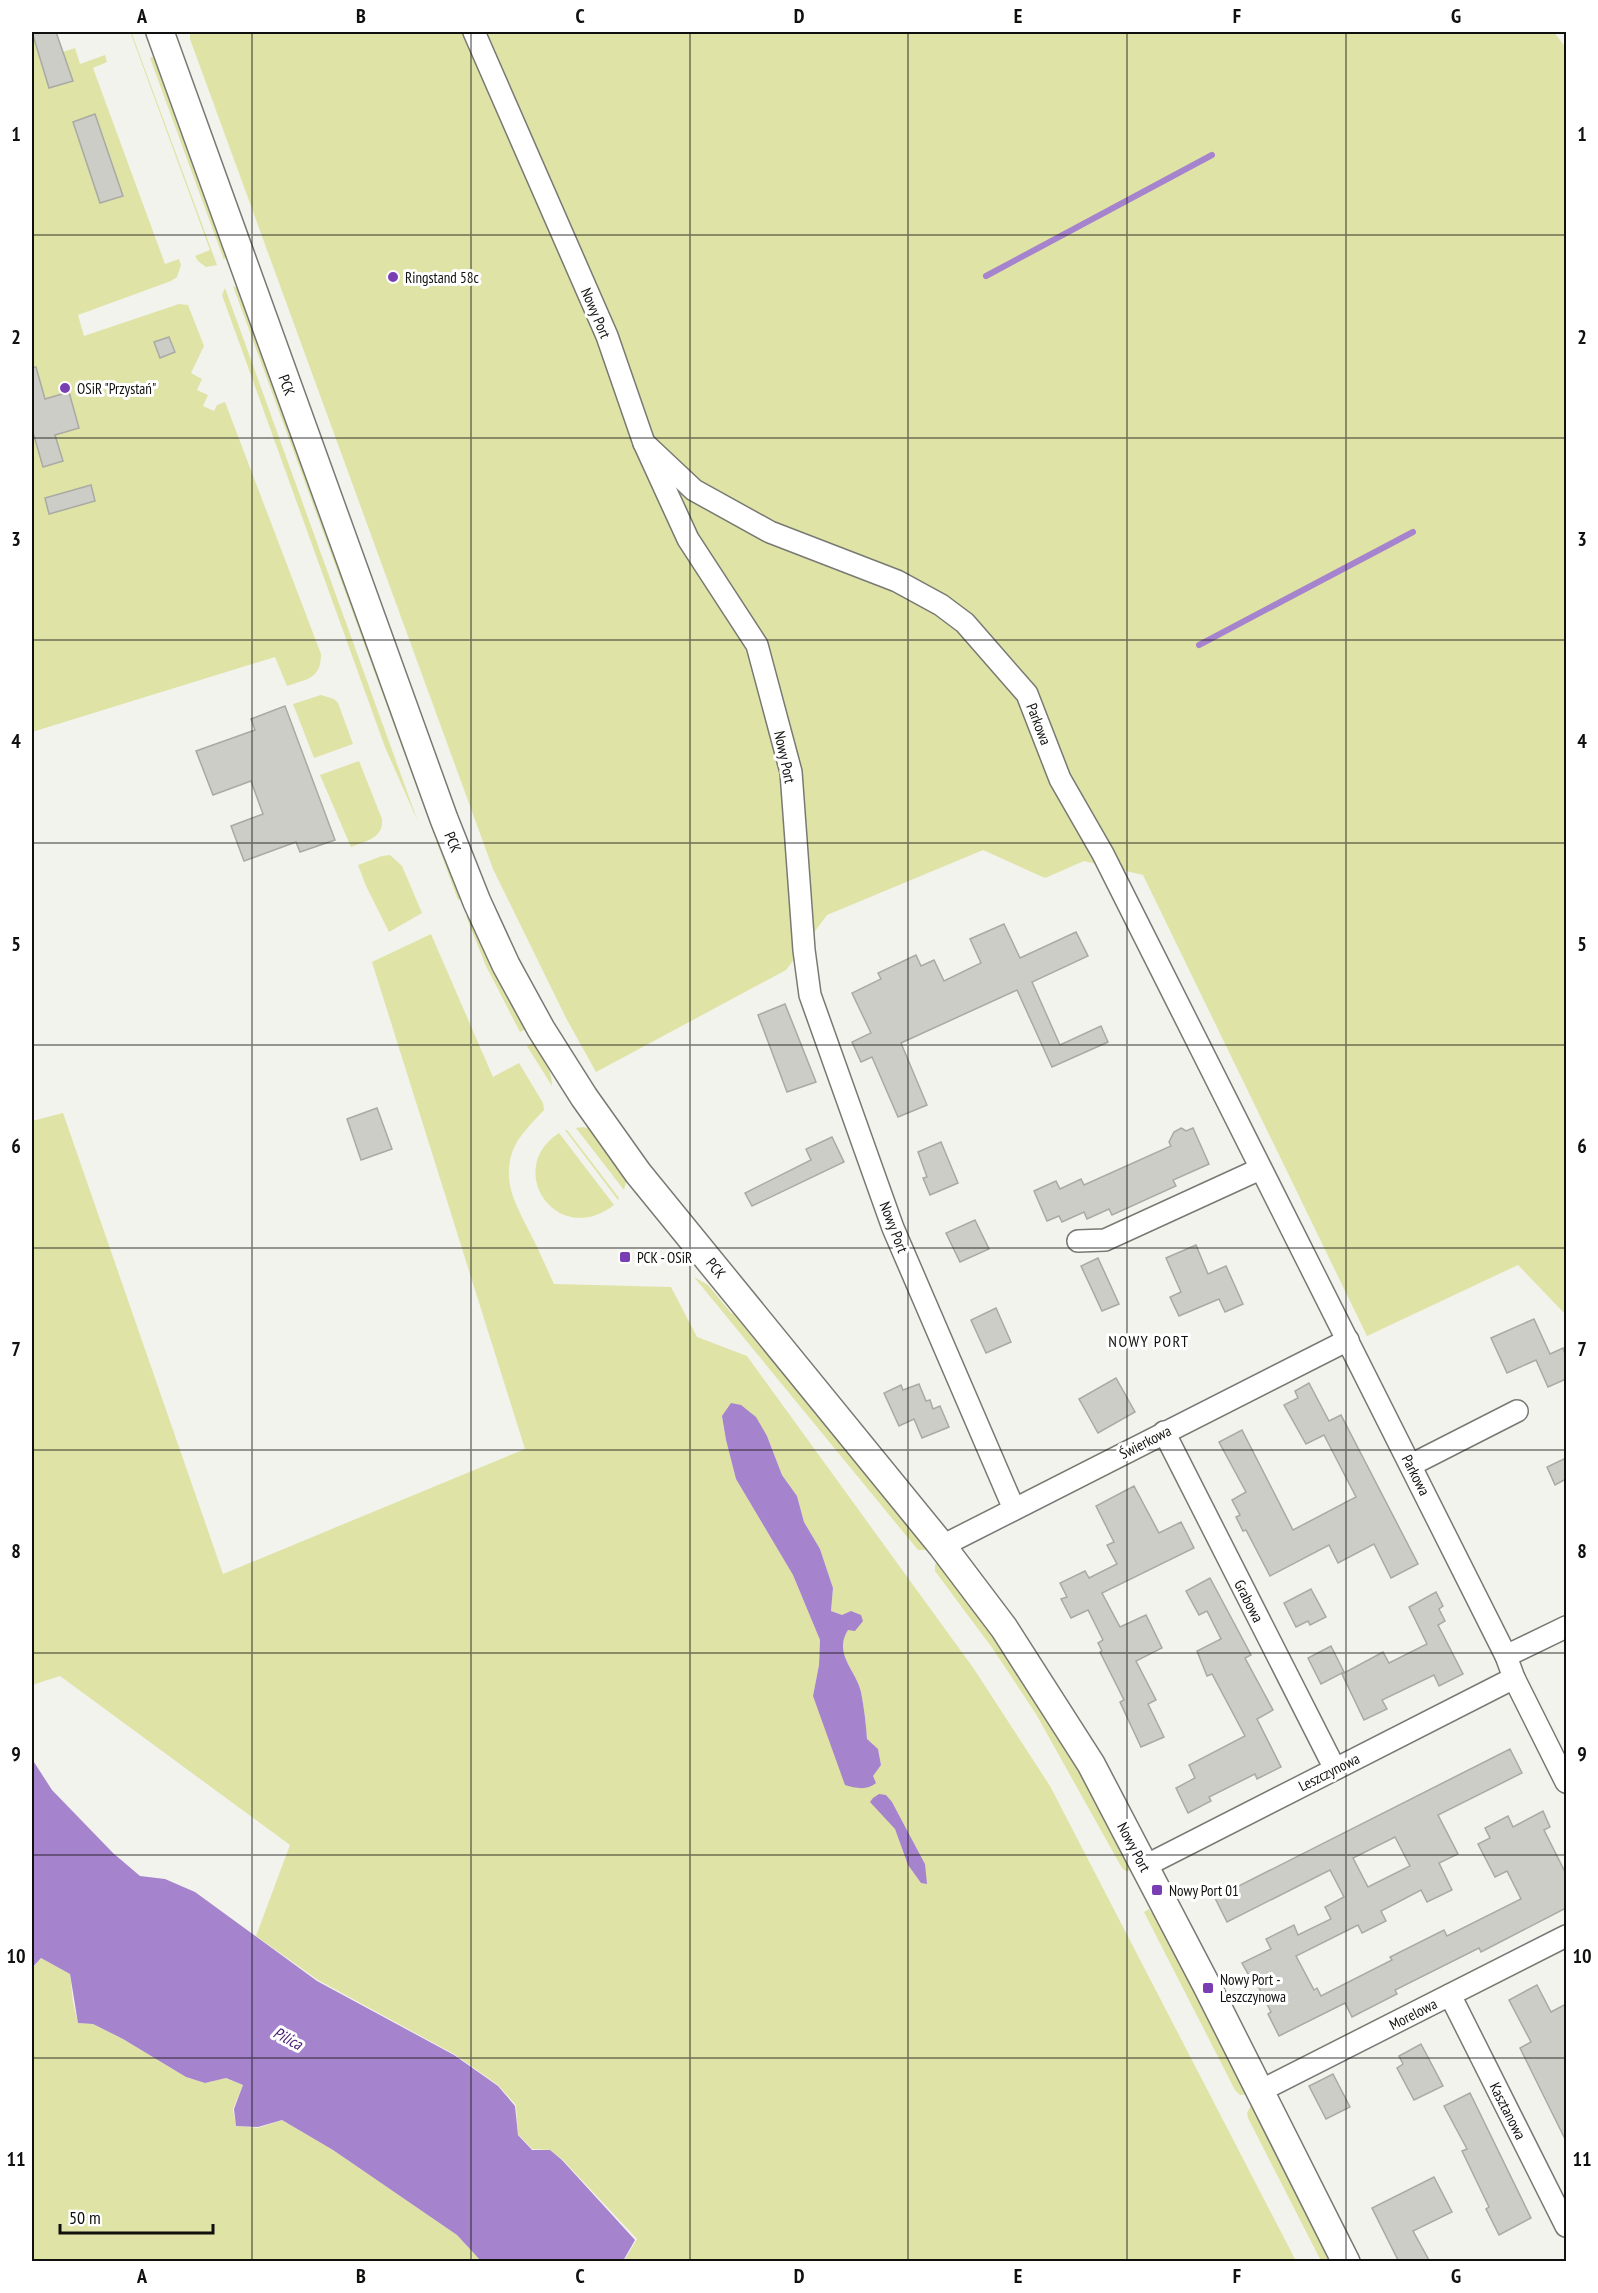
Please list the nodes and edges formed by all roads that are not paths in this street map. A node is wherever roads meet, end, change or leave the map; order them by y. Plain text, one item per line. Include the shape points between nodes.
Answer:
1 (159, 32) edge
2 (474, 32) edge
3 (644, 443) junction
4 (1260, 1169) junction
5 (1078, 1241) dead end
6 (1348, 1340) junction
7 (1517, 1411) dead end
8 (1164, 1432) junction
9 (1411, 1465) junction
10 (1014, 1509) junction
11 (942, 1546) junction
12 (1566, 1627) edge
13 (1506, 1656) junction
14 (1514, 1678) junction
15 (1335, 1769) junction
16 (1566, 1782) edge
17 (1145, 1866) junction
18 (1566, 1936) edge
19 (1450, 1995) junction
20 (1260, 2091) junction
21 (1566, 2226) edge
22 (1346, 2262) edge

1 - 11 street, PCK via 444,819 506,964 541,1029 638,1173
2 - 3 street, Nowy Port via 606,336
3 - 4 street, Parkowa via 694,490 770,532 897,581 941,605 965,623 1027,694 1060,779 1103,854
3 - 10 street, Nowy Port via 688,539 757,645 790,772 810,995 893,1228
4 - 5 street via 1105,1240
4 - 6 street, Parkowa
6 - 8 street, Świerkowa
6 - 9 street, Parkowa
7 - 9 street
8 - 10 street, Świerkowa
8 - 15 street, Grabowa
9 - 13 street, Parkowa
10 - 11 street, Świerkowa
11 - 17 street, Nowy Port via 1004,1628 1085,1754
12 - 13 street
13 - 14 street, Parkowa
14 - 15 street, Leszczynowa
14 - 16 street, Parkowa
15 - 17 street, Leszczynowa
17 - 20 street, Nowy Port
18 - 19 street, Morelowa
19 - 20 street, Morelowa
19 - 21 street, Kasztanowa
20 - 22 street, Nowy Port

